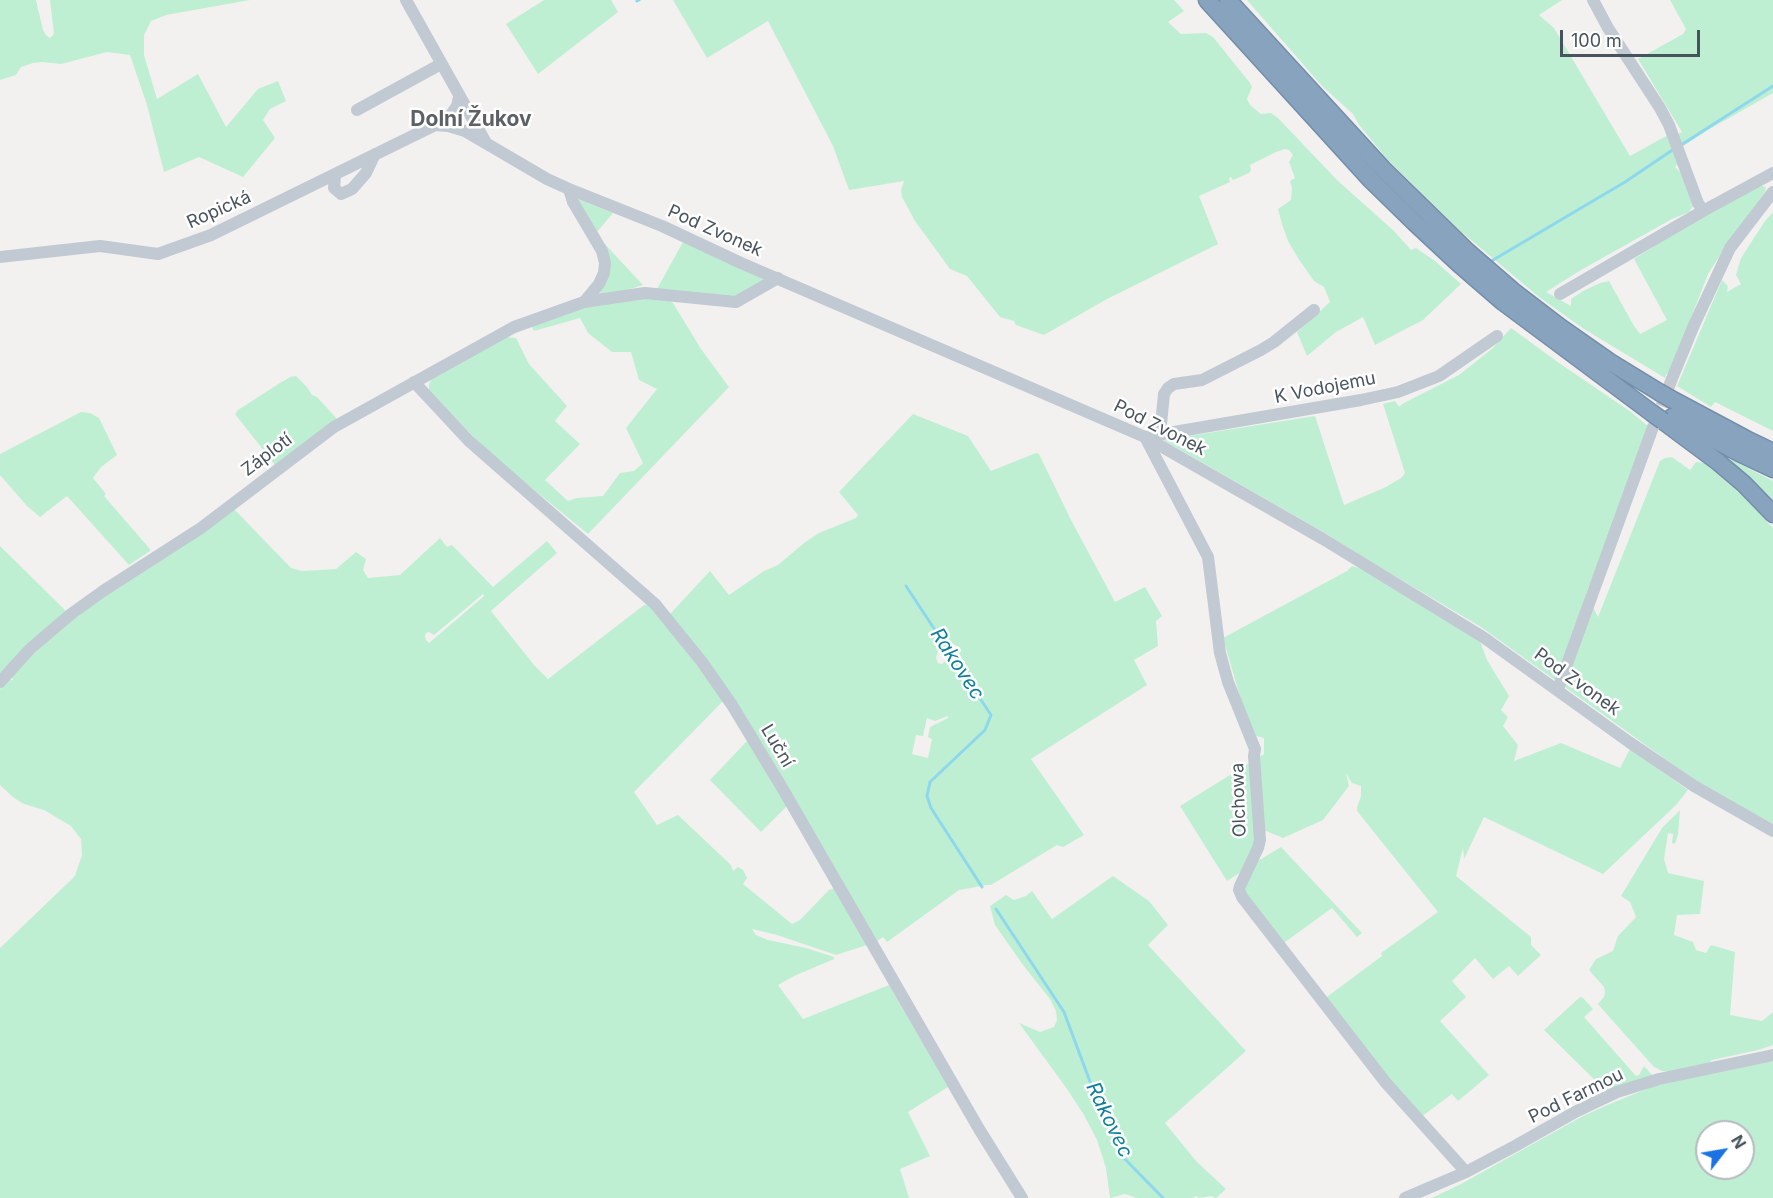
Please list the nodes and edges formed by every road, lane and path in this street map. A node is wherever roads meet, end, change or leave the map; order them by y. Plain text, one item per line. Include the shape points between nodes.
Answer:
1 (1207, 0) edge
2 (1228, 0) edge
3 (1593, 0) edge
4 (410, 1) edge
5 (441, 64) junction
6 (459, 97) junction
7 (357, 110) dead end
8 (435, 125) junction
9 (485, 142) junction
10 (375, 154) junction
11 (1773, 173) edge
12 (335, 175) junction
13 (569, 189) junction
14 (1773, 192) edge
15 (1702, 211) junction
16 (0, 257) edge
17 (778, 278) junction
18 (1560, 294) dead end
19 (584, 302) junction
20 (1314, 310) dead end
21 (1497, 336) dead end
22 (1673, 376) tunnel mouth
23 (414, 382) junction
24 (1660, 410) junction
25 (1160, 434) junction
26 (1145, 437) junction
27 (1773, 452) edge
28 (1773, 469) edge
29 (1773, 514) edge
30 (0, 682) edge
31 (1558, 689) junction
32 (1773, 831) edge
33 (1773, 1055) edge
34 (1466, 1172) junction
35 (1022, 1198) edge
36 (1406, 1198) edge

1 - 24 highway via 1364,172 1458,263 1551,339
2 - 24 highway via 1424,211 1513,291 1610,362
3 - 15 street via 1669,124
4 - 5 street, Pod Zvonek
5 - 6 street, Pod Zvonek
5 - 7 street
6 - 8 street via 450,116
6 - 9 street, Pod Zvonek
8 - 9 street, Pod Zvonek via 465,131
8 - 10 street, Ropická
9 - 13 street, Pod Zvonek
10 - 12 street, Ropická
10 - 12 street via 352,189 341,194 334,188
11 - 15 street
12 - 16 street, Ropická via 211,235 158,254 100,246
13 - 17 street, Pod Zvonek
13 - 19 street via 605,263 599,284
14 - 22 street via 1730,248
15 - 18 street
17 - 19 street, Záplotí via 736,302 645,293
17 - 26 street, Pod Zvonek
19 - 23 street, Záplotí via 514,327
20 - 25 street via 1261,350 1202,380 1168,387
21 - 25 street, K Vodojemu via 1439,376 1398,392
23 - 30 street, Záplotí via 334,427 201,528 71,614 30,649
23 - 35 street, Luční via 469,441 655,604 702,662 778,782
24 - 27 highway
24 - 28 highway
24 - 29 highway
24 - 31 street
25 - 26 street, K Vodojemu
26 - 31 street, Pod Zvonek via 1323,539 1483,637
26 - 34 street, Olchowa via 1208,557 1220,653 1255,749 1260,840 1240,886 1242,897 1386,1083
31 - 32 street, Pod Zvonek via 1694,786
33 - 34 street, Pod Farmou via 1617,1092
34 - 36 street, Pod Farmou

